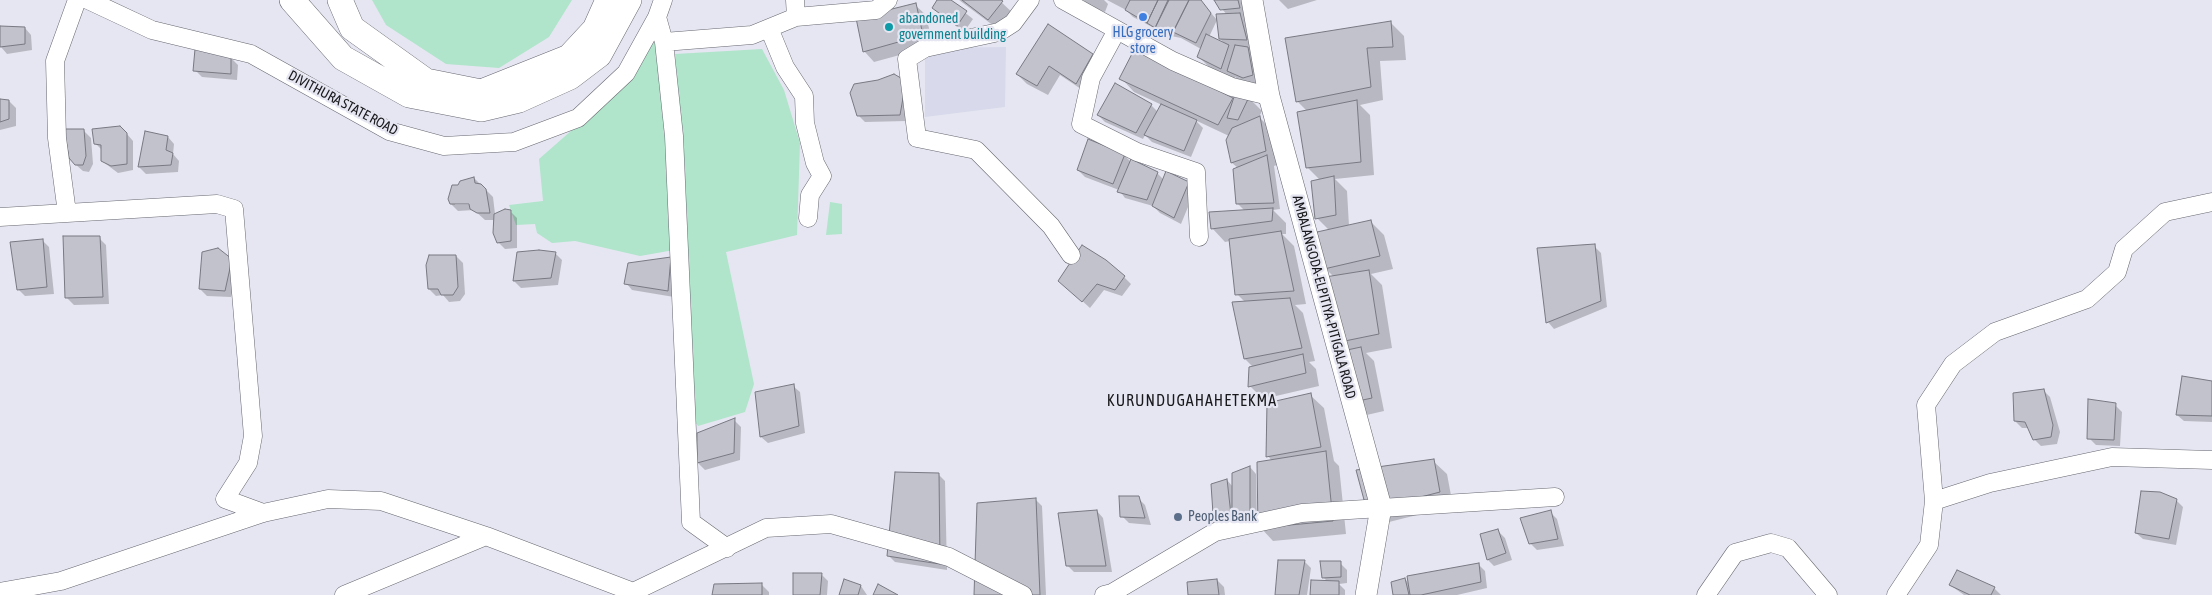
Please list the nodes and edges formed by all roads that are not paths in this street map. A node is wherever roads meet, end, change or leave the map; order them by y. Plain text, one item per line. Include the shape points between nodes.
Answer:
1 (78, 0) edge
2 (88, 0) edge
3 (292, 0) edge
4 (340, 0) edge
5 (608, 0) edge
6 (629, 0) edge
7 (664, 0) edge
8 (888, 0) edge
9 (1030, 0) edge
10 (1064, 0) edge
11 (1252, 0) edge
12 (796, 9) edge
13 (657, 17) junction
14 (769, 28) junction
15 (1117, 30) junction
16 (664, 42) junction
17 (1269, 96) junction
18 (2212, 202) edge
19 (67, 213) junction
20 (0, 217) edge
21 (808, 218) dead end
22 (1198, 237) dead end
23 (1071, 255) dead end
24 (2212, 460) edge
25 (1555, 497) dead end
26 (1934, 501) junction
27 (1381, 507) junction
28 (263, 513) junction
29 (486, 536) junction
30 (727, 548) junction
31 (0, 592) edge
32 (632, 594) edge
33 (344, 595) edge
34 (1023, 595) edge
35 (1104, 595) edge
36 (1366, 595) edge
37 (1706, 595) edge
38 (1828, 595) edge
39 (1896, 595) edge

1 - 19 street via 55,61 57,138
2 - 13 street, DIVITHURA STATE ROAD via 152,30 251,54 389,131 444,146 514,142 578,118 626,73
3 - 6 highway via 343,58 409,95 481,109 520,100 570,77 599,55
4 - 5 highway via 352,28 426,81 481,92 569,57 595,29
7 - 13 street, DIVITHURA STATE ROAD
8 - 12 street via 876,10
9 - 23 street via 1013,23 999,32 925,48 907,59 917,138 976,150 1051,226
10 - 15 street
11 - 17 main road, AMBALANGODA-ELPITIYA-PITIGALA ROAD
12 - 14 street
13 - 16 street
14 - 16 street via 752,35
14 - 21 street via 785,67 804,96 805,122 815,163 822,176 810,194
15 - 17 street via 1173,61 1232,87
15 - 22 street via 1092,78 1081,124 1137,152 1196,172
16 - 30 street via 674,136 691,522
17 - 27 main road, AMBALANGODA-ELPITIYA-PITIGALA ROAD
18 - 26 street via 2165,212 2124,249 2117,272 2087,299 1995,332 1953,364 1926,405
19 - 20 street
19 - 28 street via 217,204 234,209 253,436 248,463 225,498
24 - 26 street via 2112,457 1990,484
25 - 27 street
26 - 39 street via 1929,545
27 - 35 street via 1302,513 1215,532
27 - 36 main road, AMBALANGODA-ELPITIYA-PITIGALA ROAD
28 - 29 street via 328,499 381,501
28 - 31 street via 62,581
29 - 32 street
29 - 33 street
30 - 32 street
30 - 34 street via 766,528 831,524 948,557
37 - 38 street via 1735,553 1771,543 1788,548

